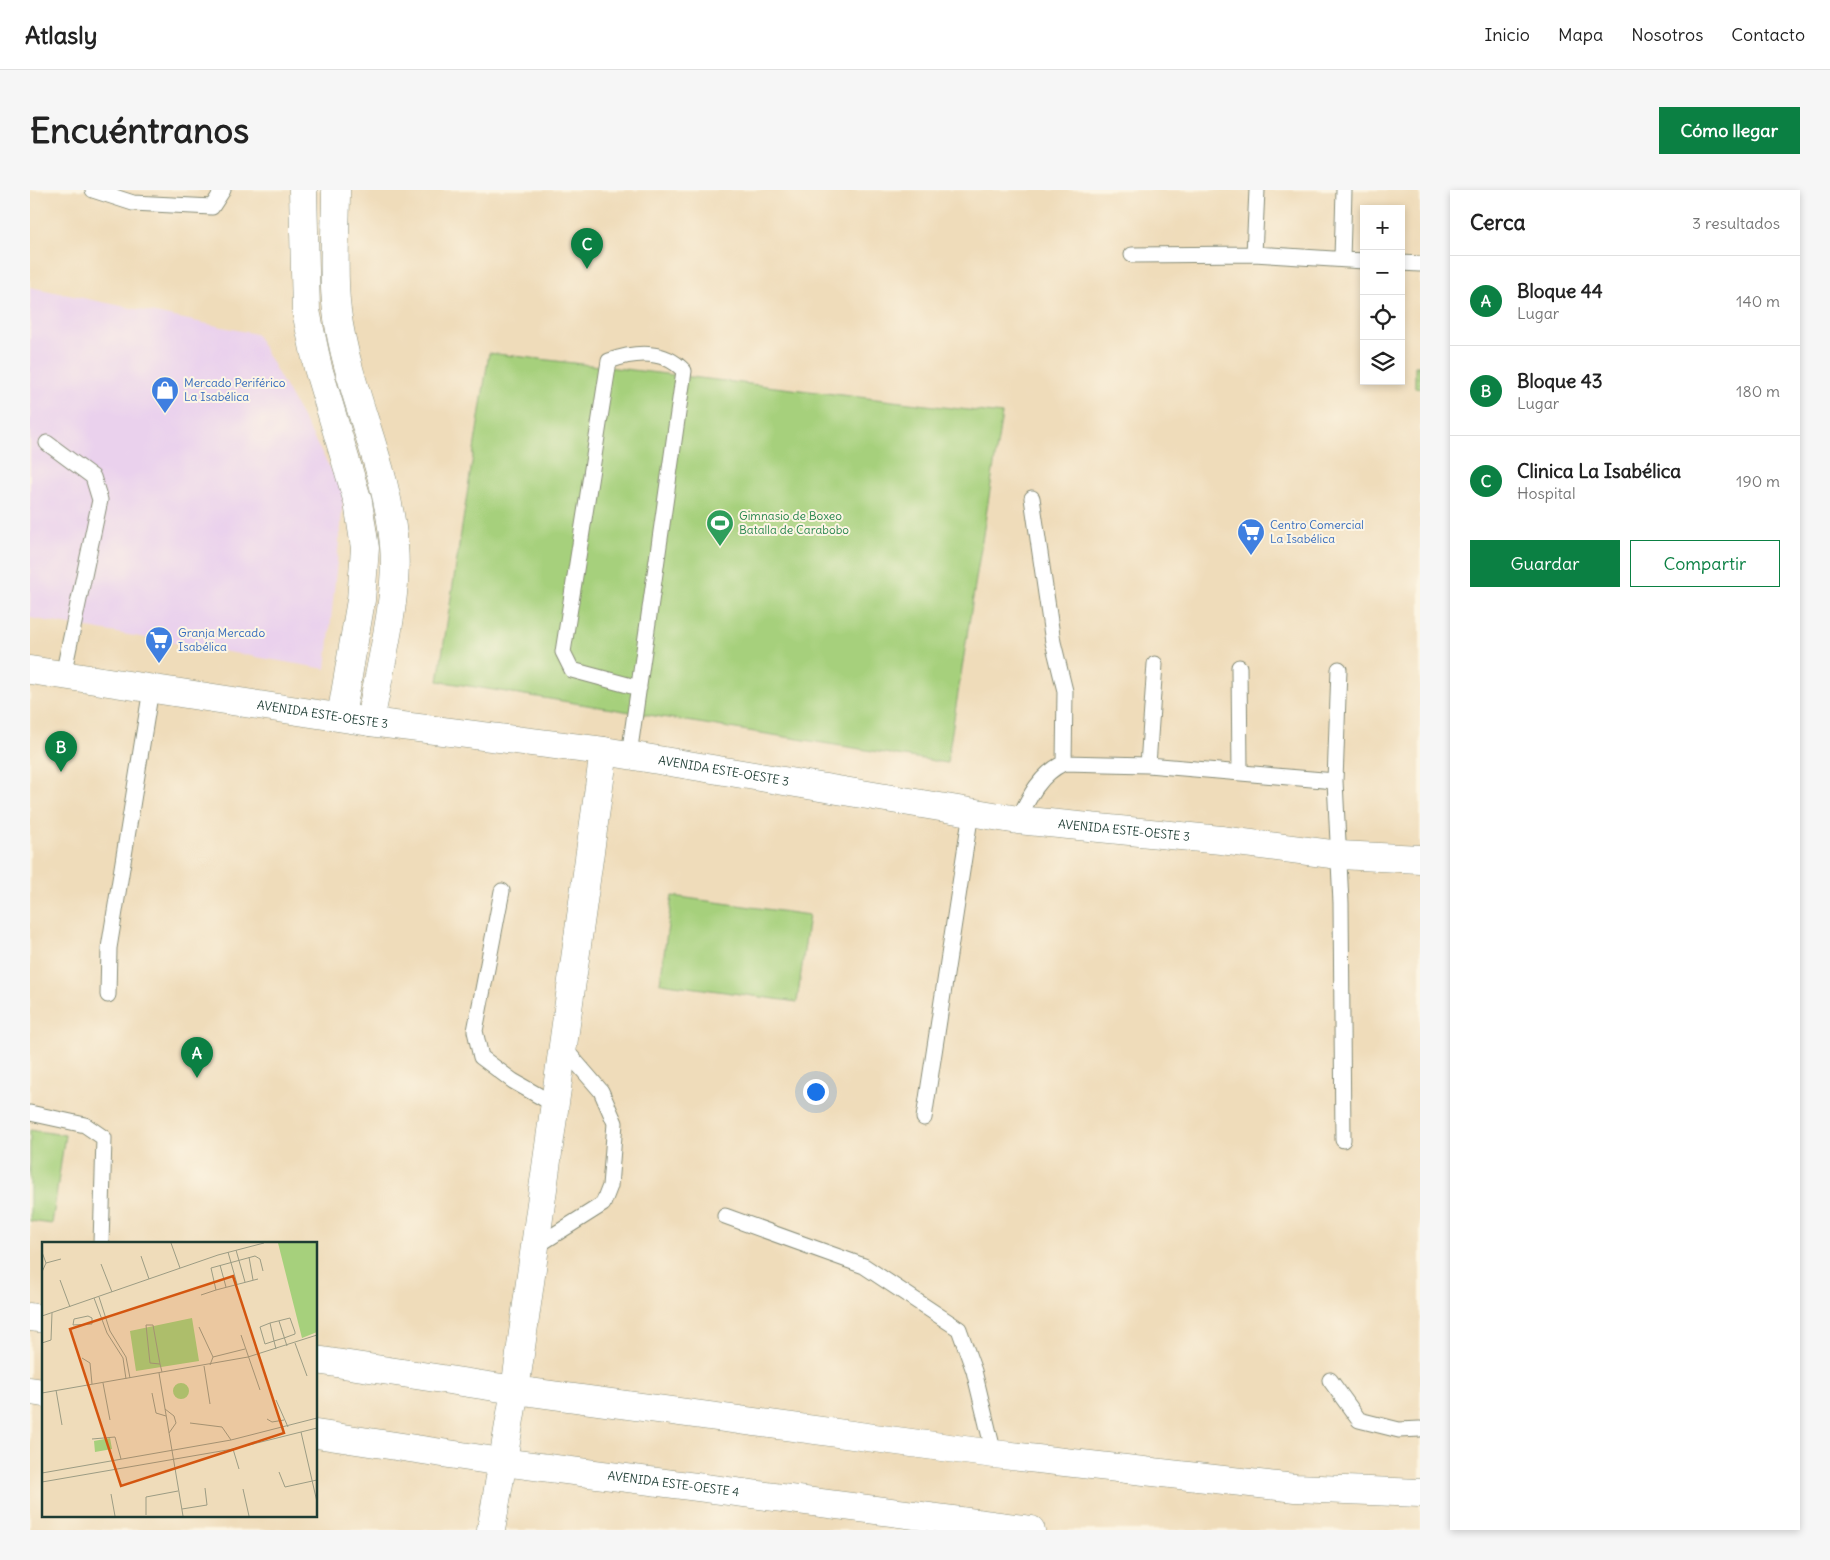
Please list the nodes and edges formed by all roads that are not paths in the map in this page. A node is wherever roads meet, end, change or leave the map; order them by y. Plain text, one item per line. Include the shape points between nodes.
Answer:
1 (93, 190) edge
2 (223, 190) edge
3 (303, 190) edge
4 (336, 190) edge
5 (1257, 190) edge
6 (1344, 190) edge
7 (1254, 254) junction
8 (1132, 255) dead end
9 (1342, 259) junction
10 (1360, 261) edge
11 (1405, 263) edge
12 (1420, 264) edge
13 (47, 443) dead end
14 (1032, 498) dead end
15 (1155, 664) dead end
16 (1239, 667) dead end
17 (1339, 669) dead end
18 (30, 670) edge
19 (63, 676) junction
20 (639, 688) junction
21 (151, 689) junction
22 (341, 717) junction
23 (370, 722) junction
24 (617, 753) junction
25 (1064, 762) junction
26 (1148, 765) junction
27 (1240, 772) junction
28 (1335, 781) junction
29 (972, 812) junction
30 (1018, 820) junction
31 (1338, 855) junction
32 (1420, 859) edge
33 (502, 891) dead end
34 (108, 995) dead end
35 (563, 1047) junction
36 (555, 1105) junction
37 (30, 1113) edge
38 (924, 1118) dead end
39 (1344, 1140) dead end
40 (726, 1216) dead end
41 (101, 1242) edge
42 (535, 1247) junction
43 (318, 1360) edge
44 (1330, 1380) dead end
45 (515, 1390) junction
46 (1420, 1429) edge
47 (318, 1434) edge
48 (994, 1454) junction
49 (502, 1462) junction
50 (1420, 1494) edge
51 (990, 1528) edge
52 (491, 1530) edge
53 (1031, 1530) edge

1 - 2 lane via 133,203 212,207
3 - 22 street via 306,311 318,368 358,502 364,548 361,600
4 - 23 street via 337,310 349,367 388,502 395,547 392,599
5 - 7 lane
6 - 9 lane
7 - 8 lane
7 - 9 lane
9 - 10 lane
11 - 12 lane
13 - 19 lane via 93,477 100,500
14 - 25 lane via 1054,642 1065,691
15 - 26 lane
16 - 27 lane
17 - 28 lane
18 - 19 street, AVENIDA ESTE-OESTE 3
19 - 21 street, AVENIDA ESTE-OESTE 3
20 - 20 lane via 684,371 675,362 658,355 628,354 609,361 563,652 572,670
20 - 24 lane
21 - 22 street, AVENIDA ESTE-OESTE 3
21 - 34 lane via 109,948
22 - 23 street, AVENIDA ESTE-OESTE 3
23 - 24 street, AVENIDA ESTE-OESTE 3
24 - 29 street, AVENIDA ESTE-OESTE 3
24 - 35 street
25 - 26 lane
25 - 30 lane via 1052,768 1033,790
26 - 27 lane
27 - 28 lane
28 - 31 lane
29 - 30 street, AVENIDA ESTE-OESTE 3
29 - 38 lane
30 - 31 street, AVENIDA ESTE-OESTE 3
31 - 32 street, AVENIDA ESTE-OESTE 3
31 - 39 lane
33 - 36 lane via 475,1031 481,1056 513,1081
35 - 36 street
35 - 42 lane via 600,1091 615,1123 610,1186 603,1204
36 - 42 street
37 - 41 lane via 85,1124 104,1138
40 - 48 lane via 864,1266 959,1329 974,1371
42 - 45 street
43 - 45 street
44 - 46 lane via 1359,1420 1398,1430
45 - 48 street
45 - 49 street
47 - 49 street, AVENIDA ESTE-OESTE 4
48 - 50 street via 1295,1488
49 - 51 street, AVENIDA ESTE-OESTE 4
49 - 52 street
51 - 53 street, AVENIDA ESTE-OESTE 4

